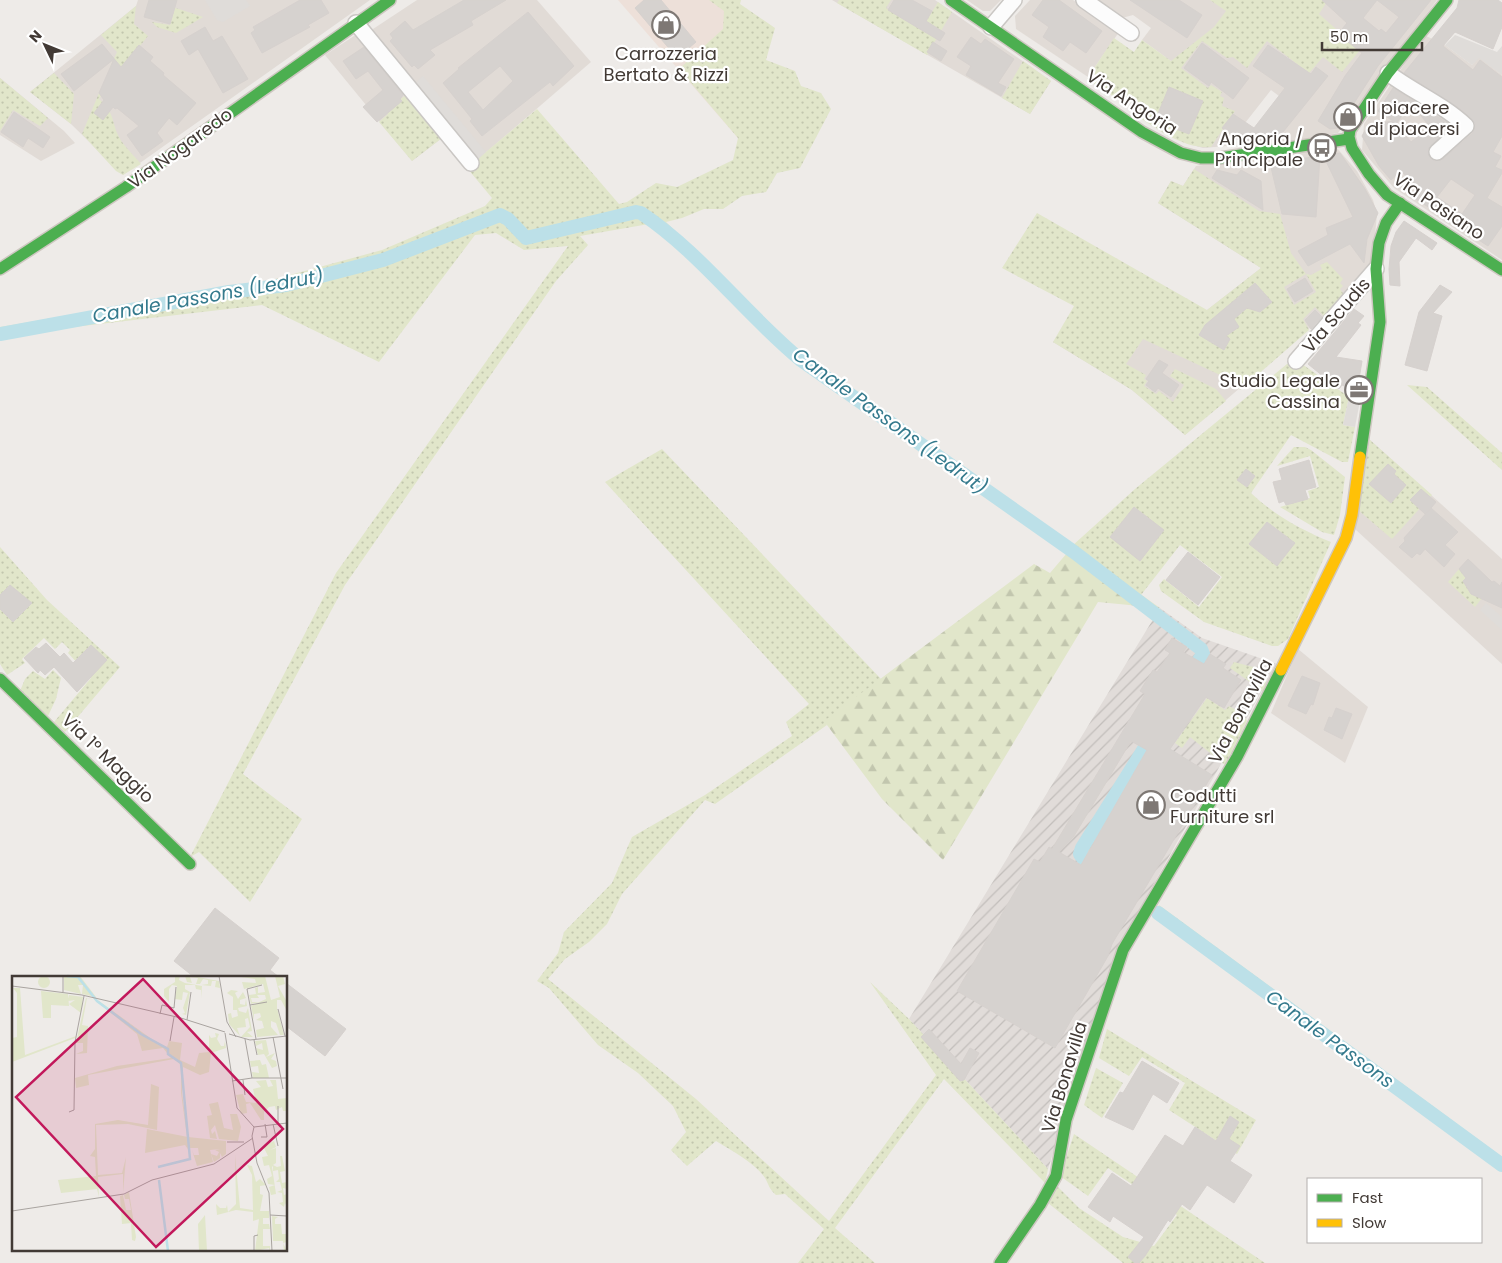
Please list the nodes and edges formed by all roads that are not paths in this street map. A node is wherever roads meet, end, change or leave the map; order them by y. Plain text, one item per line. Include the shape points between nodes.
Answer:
1 (390, 0) edge
2 (951, 0) edge
3 (1014, 0) edge
4 (1084, 0) edge
5 (1447, 0) edge
6 (356, 23) junction
7 (991, 27) junction
8 (1131, 33) dead end
9 (1388, 73) junction
10 (1349, 139) junction
11 (1437, 152) dead end
12 (471, 163) dead end
13 (1400, 203) junction
14 (0, 269) edge
15 (1376, 269) junction
16 (1502, 270) edge
17 (1296, 361) dead end
18 (0, 680) edge
19 (190, 864) dead end
20 (1000, 1263) edge

1 - 6 street, Via Nogaredo
2 - 7 street, Via Angoria
3 - 7 street
4 - 8 street
5 - 9 street
6 - 12 street
6 - 14 street, Via Nogaredo via 166,160
7 - 10 street, Via Angoria via 1142,132 1181,152 1201,158 1220,158
9 - 10 street via 1350,130
9 - 11 street via 1423,93 1466,126
10 - 13 street, Via Pasiano via 1360,162 1378,186
13 - 15 street, Via Bonavilla via 1386,223 1379,243
13 - 16 street, Via Pasiano
15 - 17 street, Via Scudis
15 - 20 street, Via Bonavilla via 1380,322 1346,538 1237,757 1123,950 1066,1120 1056,1176
18 - 19 street, Via 1° Maggio

